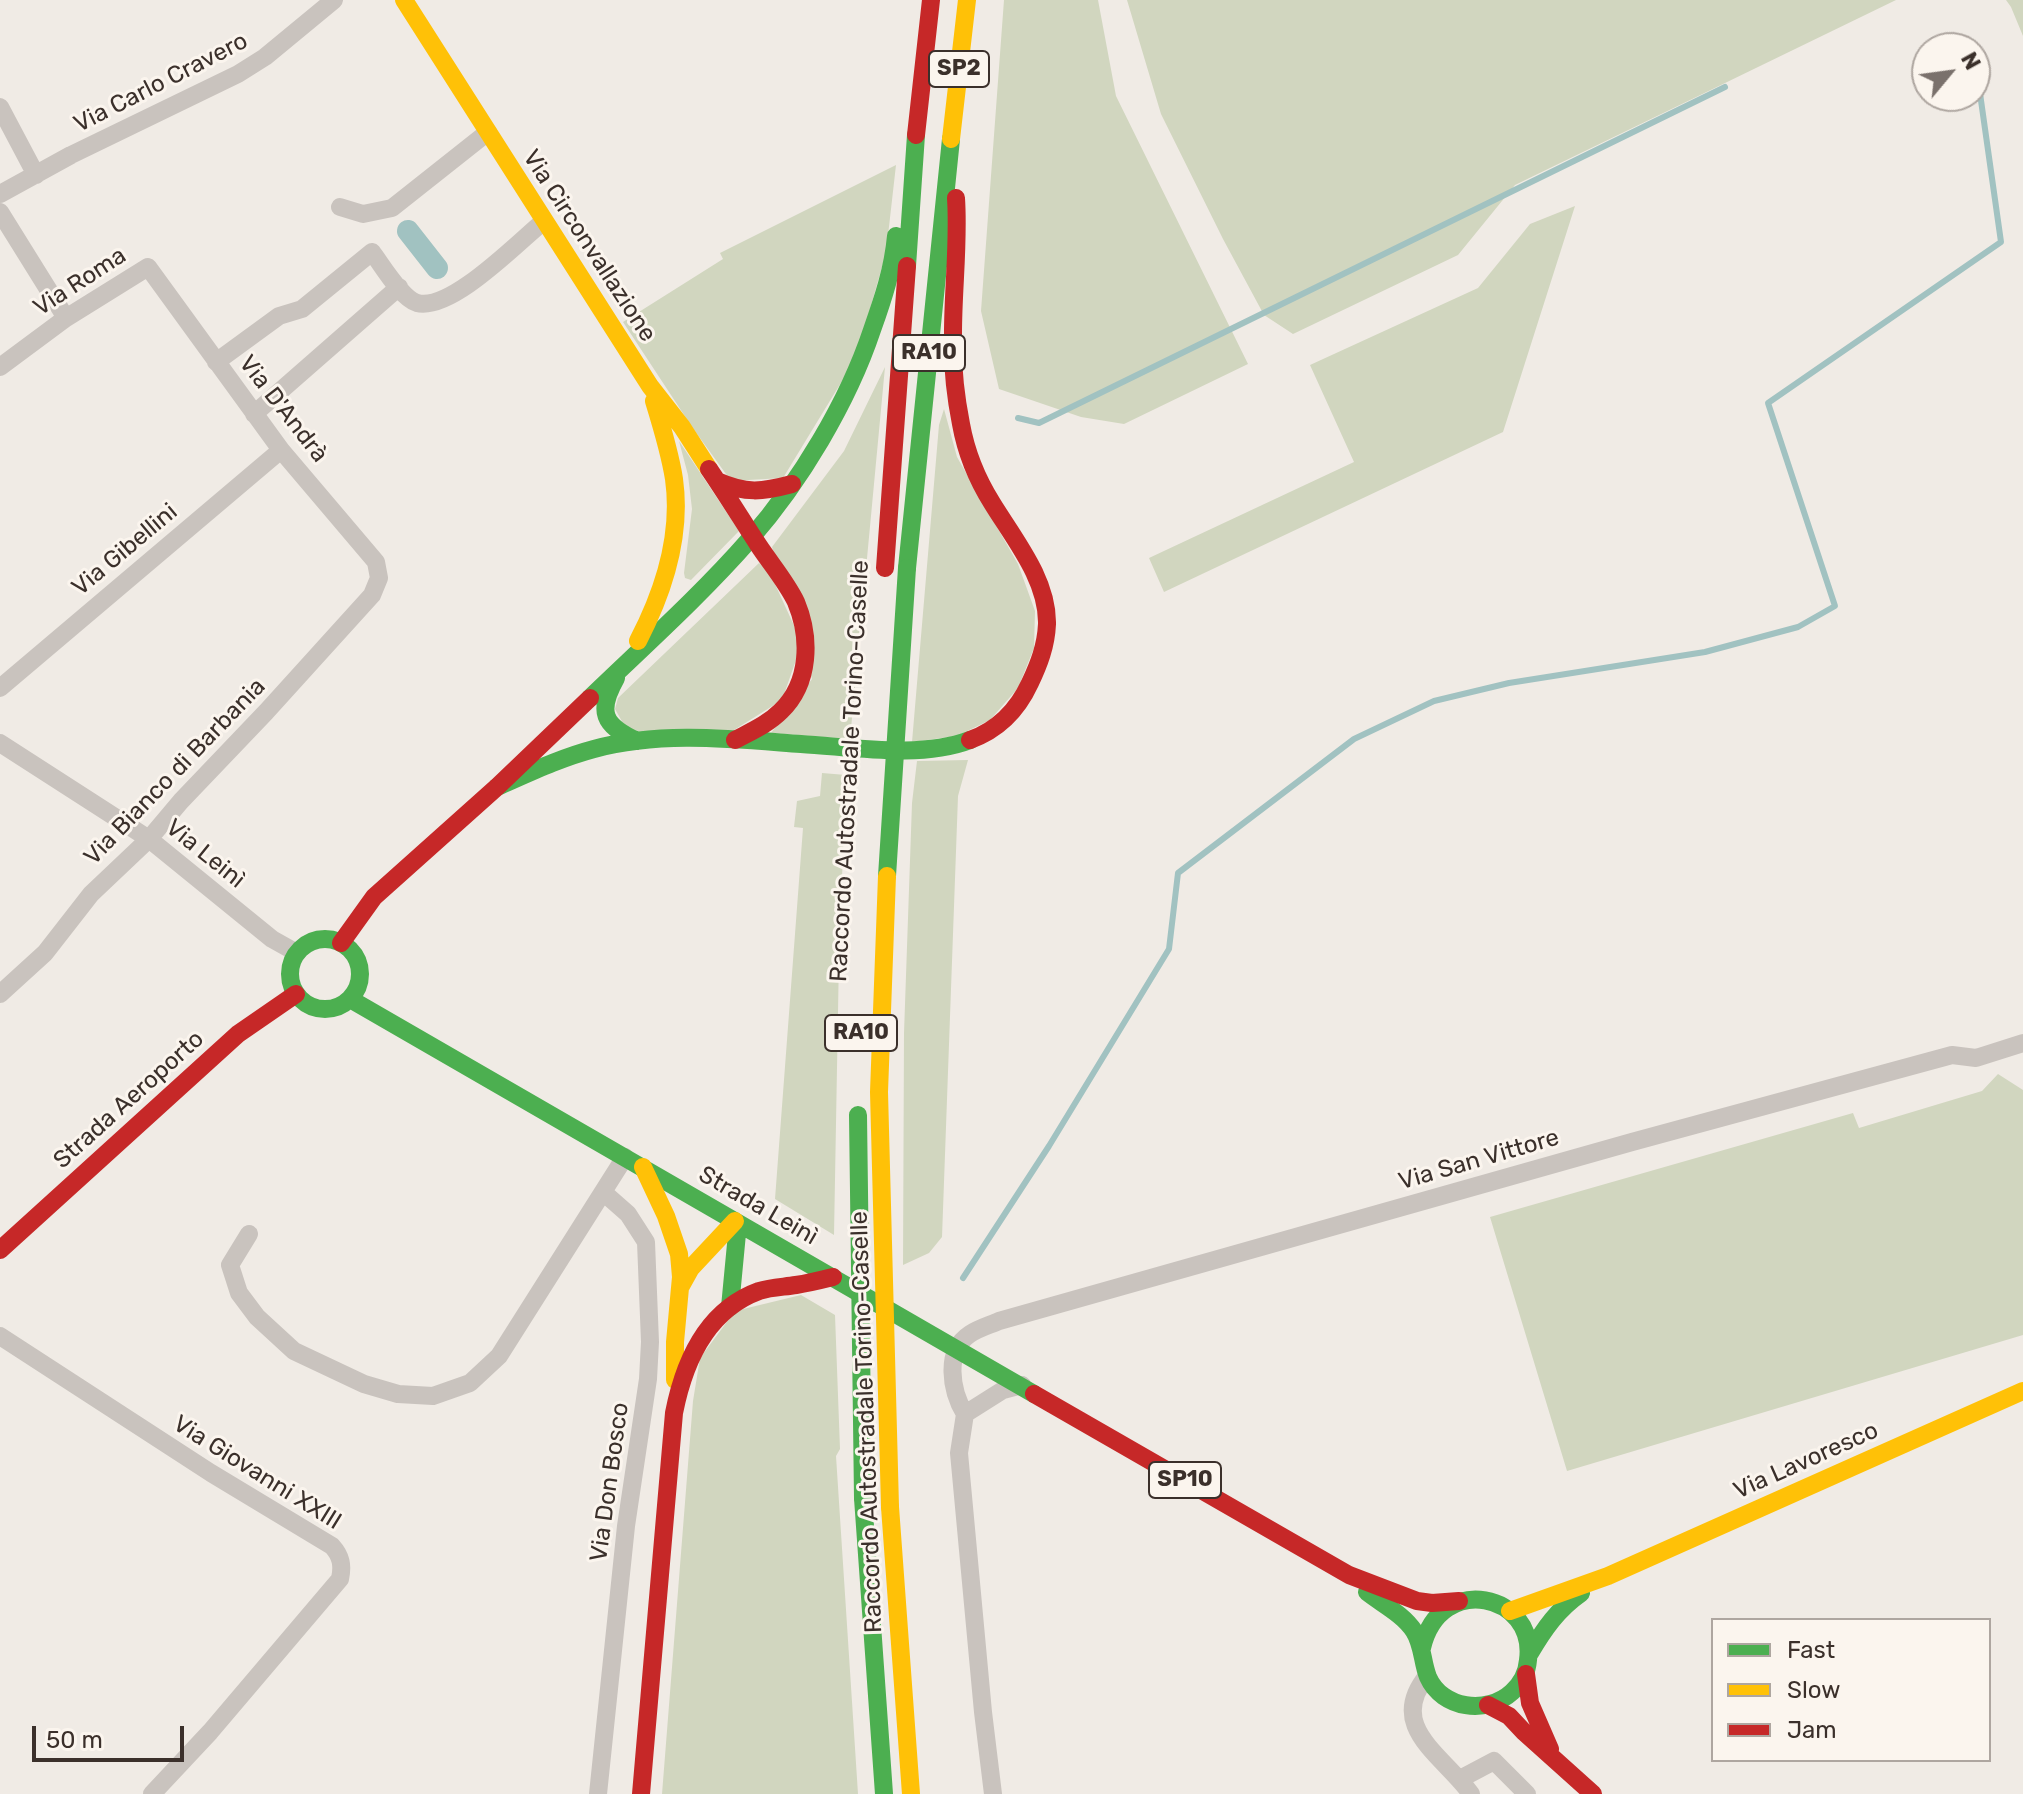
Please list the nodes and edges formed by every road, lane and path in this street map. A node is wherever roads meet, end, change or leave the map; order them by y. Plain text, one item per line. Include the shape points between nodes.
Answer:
1 (334, 0) edge
2 (404, 0) edge
3 (931, 0) edge
4 (967, 0) edge
5 (0, 107) edge
6 (488, 132) junction
7 (916, 135) junction
8 (951, 139) junction
9 (36, 175) junction
10 (0, 194) edge
11 (340, 207) dead end
12 (0, 212) edge
13 (544, 221) junction
14 (148, 267) joint
15 (399, 287) junction
16 (66, 318) junction
17 (216, 362) junction
18 (0, 367) edge
19 (650, 386) junction
20 (254, 414) junction
21 (281, 450) junction
22 (717, 481) junction
23 (792, 484) junction
24 (752, 537) junction
25 (884, 576) dead end
26 (379, 578) joint
27 (628, 660) junction
28 (0, 688) edge
29 (877, 728) dead end
30 (735, 740) junction
31 (637, 741) junction
32 (0, 743) edge
33 (875, 760) dead end
34 (497, 787) junction
35 (149, 839) junction
36 (341, 943) junction
37 (297, 953) junction
38 (0, 994) edge
39 (296, 994) junction
40 (350, 999) junction
41 (2023, 1043) edge
42 (857, 1094) dead end
43 (625, 1157) junction
44 (643, 1167) junction
45 (603, 1192) junction
46 (737, 1222) junction
47 (249, 1234) dead end
48 (0, 1250) edge
49 (833, 1277) junction
50 (681, 1286) junction
51 (730, 1307) junction
52 (0, 1336) edge
53 (956, 1348) junction
54 (1022, 1385) junction
55 (2023, 1391) edge
56 (677, 1396) junction
57 (965, 1414) junction
58 (1349, 1575) junction
59 (1608, 1576) junction
60 (1459, 1601) junction
61 (1510, 1611) junction
62 (1422, 1648) junction
63 (1530, 1653) junction
64 (1526, 1674) junction
65 (1427, 1676) junction
66 (1488, 1705) junction
67 (1554, 1757) junction
68 (1466, 1786) edge
69 (152, 1794) edge
70 (598, 1794) edge
71 (641, 1794) edge
72 (884, 1794) edge
73 (911, 1794) edge
74 (993, 1794) edge
75 (1527, 1794) edge
76 (1593, 1794) edge

1 - 9 street, Via Carlo Cravero via 238,74
2 - 6 main road, Via Circonvallazione
3 - 7 main road, SP2
4 - 8 main road, SP2
5 - 9 street
6 - 11 street via 392,208 363,214
6 - 13 main road, Via Circonvallazione
7 - 23 main road, SP2 via 894,257 866,349 850,388
7 - 25 main road, Raccordo Autostradale Torino-Caselle
8 - 30 main road, SP2 via 958,217 953,366 958,409 989,500 1040,584 1046,607 1041,660 1029,688 1002,723 945,749
8 - 73 main road, Raccordo Autostradale Torino-Caselle / RA10, bridge via 907,568 879,1092 890,1507
9 - 10 street, Via Carlo Cravero
12 - 16 street
13 - 15 street via 467,287 447,297 418,303
13 - 19 main road, Via Circonvallazione
14 - 16 street, Via Roma
14 - 17 street, Via D'Andrà
15 - 17 street via 372,252 302,309 279,316
15 - 20 street
16 - 18 street, Via Roma
17 - 20 street, Via D'Andrà
19 - 22 main road
19 - 27 main road via 671,467 674,541 661,591
20 - 21 street, Via D'Andrà
21 - 26 street, Via D'Andrà via 376,562
21 - 28 street, Via Gibellini
22 - 23 main road via 742,492
22 - 24 main road
23 - 24 main road, SP2
24 - 27 main road, SP2
24 - 30 main road via 795,601 807,642 806,661 789,703 769,722
26 - 35 street, Via Bianco di Barbania via 372,595
27 - 31 main road via 604,700 605,713 619,733
27 - 34 main road, SP2
29 - 33 main road, Raccordo Autostradale Torino-Caselle
30 - 31 main road, SP2
31 - 34 main road, SP2 via 567,757
32 - 35 street, Via Leinì
34 - 36 main road, SP2 via 374,897
35 - 37 street, Via Leinì via 272,939
35 - 38 street, Via Bianco di Barbania via 91,894 45,953
36 - 37 main road via 317,940
36 - 40 main road via 359,969 360,980
37 - 39 main road via 290,973
39 - 40 main road via 322,1009
39 - 48 main road, Strada Aeroporto via 238,1034
40 - 43 main road, Strada Leinì / SP10
41 - 53 street, Via San Vittore via 1976,1058 1952,1055 1903,1068 1037,1310 969,1334
42 - 72 main road, Raccordo Autostradale Torino-Caselle, bridge via 863,1498
43 - 44 main road, Strada Leinì / SP10
43 - 45 street
44 - 46 main road, Strada Leinì / SP10
44 - 50 main road via 678,1248
45 - 47 street via 499,1356 470,1383 433,1396 398,1394 364,1384 294,1351 239,1293 230,1265
45 - 70 street, Via Don Bosco via 628,1214 646,1242 650,1342
46 - 49 main road, Strada Leinì / SP10
46 - 50 main road via 691,1268
46 - 51 main road
49 - 51 main road via 760,1291
49 - 53 main road, Strada Leinì / SP10
50 - 56 main road via 673,1357
51 - 56 main road via 697,1344
52 - 69 street, Via Giovanni XXIII via 332,1546 342,1561 340,1579
53 - 54 main road, Strada Leinì / SP10
53 - 57 street via 952,1371 956,1400
54 - 57 street via 1003,1390
54 - 58 main road, Strada Leinì / SP10
55 - 59 main road, Via Lavoresco
56 - 71 main road
57 - 74 street via 960,1476
58 - 60 main road, Strada Leinì / SP10 via 1417,1601
58 - 62 main road, Strada Leinì / SP10 via 1401,1617
59 - 61 main road
59 - 63 main road via 1561,1607
60 - 61 main road, SP10 via 1486,1599
60 - 62 main road via 1433,1619
61 - 63 main road via 1521,1623
62 - 65 main road, SP10
63 - 64 main road
64 - 66 main road via 1511,1694
64 - 67 main road via 1535,1716
65 - 66 main road via 1453,1702
65 - 68 street via 1411,1709 1413,1724
66 - 67 main road via 1509,1716
67 - 76 main road
68 - 75 street via 1494,1761

